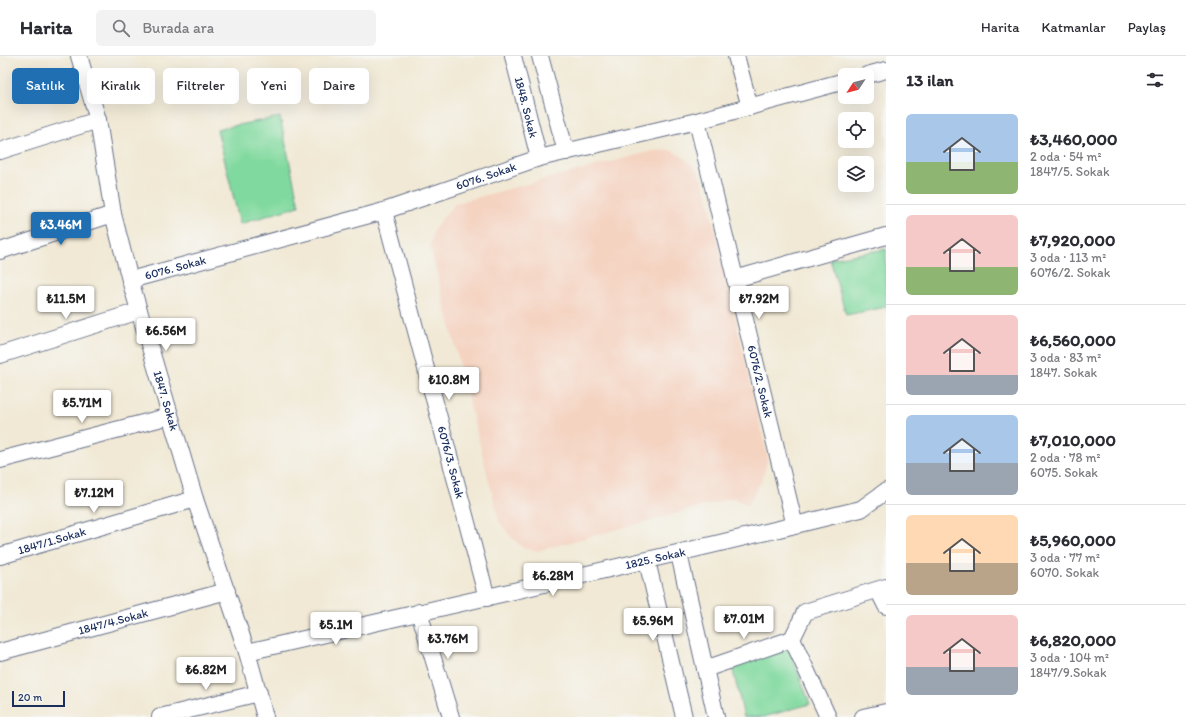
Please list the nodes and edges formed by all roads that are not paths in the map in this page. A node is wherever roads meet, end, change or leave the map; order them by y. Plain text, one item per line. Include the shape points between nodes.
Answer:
1 (79, 56) edge
2 (513, 56) edge
3 (540, 56) edge
4 (736, 56) edge
5 (886, 70) edge
6 (874, 73) edge
7 (838, 83) edge
8 (750, 107) junction
9 (98, 120) junction
10 (697, 121) junction
11 (0, 151) edge
12 (566, 152) junction
13 (539, 158) junction
14 (384, 211) junction
15 (113, 214) junction
16 (886, 236) edge
17 (0, 251) edge
18 (735, 279) junction
19 (130, 280) junction
20 (139, 311) junction
21 (0, 355) edge
22 (170, 416) junction
23 (0, 460) edge
24 (886, 491) edge
25 (195, 499) junction
26 (795, 526) junction
27 (679, 554) junction
28 (0, 556) edge
29 (647, 561) junction
30 (882, 588) edge
31 (227, 591) junction
32 (487, 598) junction
33 (886, 606) edge
34 (419, 612) junction
35 (792, 638) junction
36 (0, 652) edge
37 (247, 652) junction
38 (706, 669) junction
39 (259, 693) junction
40 (886, 712) edge
41 (169, 716) edge
42 (266, 717) edge
43 (451, 717) edge
44 (684, 717) edge
45 (716, 717) edge
46 (828, 717) edge
47 (863, 717) edge

1 - 9 street, 1847. Sokak
2 - 13 street, 1848. Sokak
3 - 12 street
4 - 8 street
5 - 6 street
7 - 8 street, 6076. Sokak
8 - 10 street, 6076. Sokak
9 - 11 street
9 - 15 street, 1847. Sokak
10 - 12 street, 6076. Sokak
10 - 18 street, 6076/2. Sokak
12 - 13 street, 6076. Sokak
13 - 14 street, 6076. Sokak
14 - 19 street, 6076. Sokak
14 - 32 street, 6076/3. Sokak
15 - 17 street
15 - 19 street, 1847. Sokak
16 - 18 street
18 - 26 street, 6076/2. Sokak
19 - 20 street, 1847. Sokak
20 - 21 street
20 - 22 street, 1847. Sokak
22 - 23 street
22 - 25 street, 1847. Sokak
24 - 26 street, 1825. Sokak via 861,509
25 - 28 street, 1847/1.Sokak
25 - 31 street, 1847. Sokak
26 - 27 street, 1825. Sokak
27 - 29 street, 1825. Sokak
27 - 38 street
29 - 32 street, 1825. Sokak
29 - 44 street
30 - 33 street
30 - 35 street via 805,612
31 - 36 street, 1847/4.Sokak
31 - 37 street, 1847. Sokak
32 - 34 street, 1825. Sokak
34 - 37 street, 1825. Sokak
34 - 43 street
35 - 38 street
35 - 46 street
37 - 39 street, 1847. Sokak
38 - 45 street
39 - 41 street
39 - 42 street, 1847. Sokak
40 - 47 street

